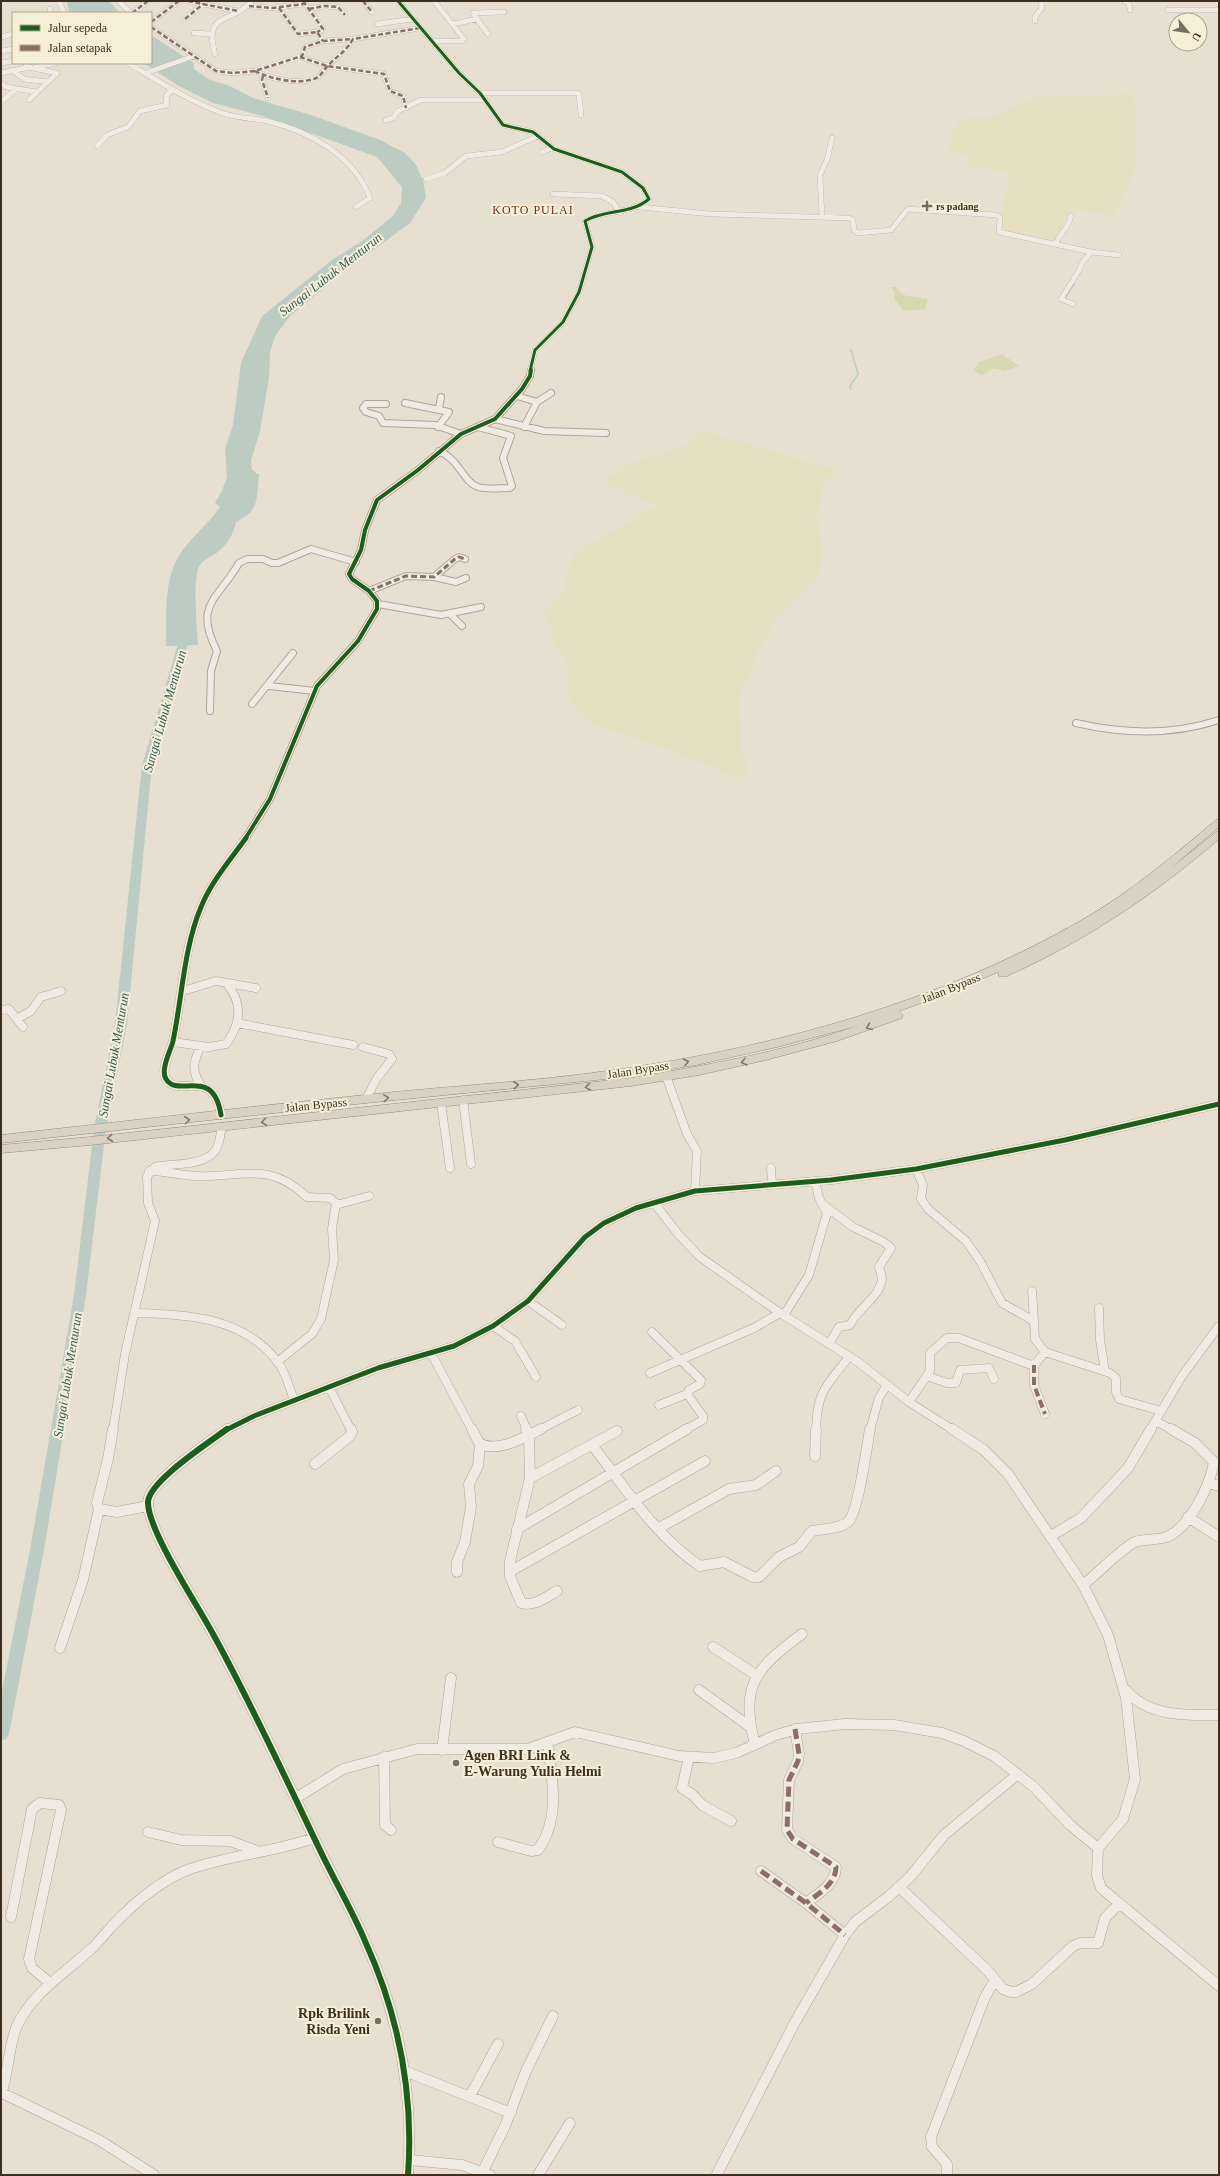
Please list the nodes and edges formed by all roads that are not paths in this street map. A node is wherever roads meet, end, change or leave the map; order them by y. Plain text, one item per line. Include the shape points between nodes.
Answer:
1 (59, 1) edge
2 (118, 1) edge
3 (148, 1) edge
4 (179, 1) edge
5 (188, 1) edge
6 (363, 1) edge
7 (398, 1) edge
8 (434, 1) edge
9 (1042, 1) edge
10 (1124, 1) edge
11 (303, 2) edge
12 (208, 3) edge
13 (251, 3) edge
14 (279, 8) junction
15 (308, 9) junction
16 (1130, 10) dead end
17 (1168, 10) dead end
18 (1219, 10) edge
19 (238, 11) junction
20 (64, 12) edge
21 (131, 12) edge
22 (133, 12) edge
23 (372, 12) dead end
24 (501, 13) dead end
25 (345, 15) dead end
26 (185, 19) dead end
27 (413, 19) junction
28 (477, 19) junction
29 (152, 21) edge
30 (1035, 21) dead end
31 (377, 24) dead end
32 (453, 24) junction
33 (152, 28) edge
34 (420, 28) junction
35 (317, 32) junction
36 (194, 33) dead end
37 (12, 34) edge
38 (212, 34) junction
39 (488, 34) dead end
40 (1, 37) edge
41 (353, 39) junction
42 (323, 41) junction
43 (433, 41) junction
44 (12, 49) edge
45 (1, 51) edge
46 (214, 54) dead end
47 (193, 57) junction
48 (300, 57) junction
49 (12, 60) edge
50 (1, 64) edge
51 (52, 64) edge
52 (130, 64) edge
53 (26, 65) edge
54 (327, 66) junction
55 (34, 68) junction
56 (12, 70) junction
57 (255, 72) junction
58 (1, 73) edge
59 (147, 73) junction
60 (263, 76) junction
61 (48, 82) junction
62 (1, 83) edge
63 (16, 89) junction
64 (172, 89) junction
65 (37, 92) junction
66 (480, 93) junction
67 (268, 98) dead end
68 (2, 99) edge
69 (29, 100) dead end
70 (483, 100) junction
71 (406, 108) junction
72 (581, 115) dead end
73 (386, 120) dead end
74 (538, 136) junction
75 (832, 138) dead end
76 (97, 146) dead end
77 (552, 148) junction
78 (542, 152) dead end
79 (426, 179) dead end
80 (553, 194) dead end
81 (356, 207) dead end
82 (638, 207) junction
83 (620, 213) junction
84 (822, 216) junction
85 (1071, 216) dead end
86 (1056, 244) junction
87 (1091, 252) junction
88 (1119, 255) dead end
89 (1073, 304) dead end
90 (551, 393) dead end
91 (517, 396) junction
92 (442, 397) dead end
93 (538, 402) junction
94 (405, 403) dead end
95 (386, 404) dead end
96 (439, 408) junction
97 (495, 419) junction
98 (438, 427) junction
99 (478, 427) junction
100 (524, 427) junction
101 (606, 433) dead end
102 (461, 434) junction
103 (440, 451) junction
104 (465, 559) dead end
105 (356, 562) junction
106 (434, 577) junction
107 (466, 578) dead end
108 (369, 591) junction
109 (378, 604) junction
110 (481, 607) dead end
111 (450, 614) junction
112 (462, 626) dead end
113 (293, 653) dead end
114 (269, 686) junction
115 (315, 691) junction
116 (252, 704) dead end
117 (210, 711) dead end
118 (1219, 720) edge
119 (1076, 723) dead end
120 (1219, 822) edge
121 (1219, 834) edge
122 (227, 984) junction
123 (256, 988) dead end
124 (61, 991) dead end
125 (183, 991) junction
126 (1, 1010) edge
127 (18, 1019) junction
128 (238, 1023) junction
129 (23, 1027) dead end
130 (173, 1042) junction
131 (353, 1045) dead end
132 (201, 1046) junction
133 (363, 1047) dead end
134 (666, 1076) junction
135 (201, 1086) junction
136 (562, 1086) junction
137 (366, 1100) junction
138 (463, 1100) junction
139 (441, 1103) junction
140 (1219, 1104) edge
141 (221, 1115) junction
142 (222, 1127) junction
143 (149, 1130) junction
144 (1, 1139) edge
145 (29, 1141) junction
146 (1, 1148) edge
147 (471, 1164) dead end
148 (450, 1168) dead end
149 (771, 1168) dead end
150 (916, 1170) junction
151 (149, 1171) junction
152 (814, 1181) junction
153 (772, 1184) junction
154 (695, 1191) junction
155 (369, 1196) dead end
156 (654, 1203) junction
157 (336, 1205) junction
158 (824, 1205) junction
159 (1032, 1291) dead end
160 (528, 1301) junction
161 (1099, 1308) dead end
162 (135, 1313) junction
163 (782, 1314) junction
164 (1034, 1321) junction
165 (562, 1325) dead end
166 (493, 1326) junction
167 (1219, 1326) edge
168 (652, 1332) dead end
169 (829, 1344) junction
170 (1044, 1352) junction
171 (431, 1353) junction
172 (849, 1357) junction
173 (682, 1360) junction
174 (277, 1362) junction
175 (1034, 1365) junction
176 (1106, 1371) junction
177 (650, 1373) dead end
178 (927, 1376) junction
179 (536, 1377) dead end
180 (994, 1379) dead end
181 (887, 1385) junction
182 (329, 1387) junction
183 (687, 1394) junction
184 (294, 1400) junction
185 (909, 1402) junction
186 (659, 1404) dead end
187 (578, 1410) dead end
188 (1161, 1411) junction
189 (1045, 1414) dead end
190 (521, 1416) dead end
191 (1155, 1422) junction
192 (617, 1431) dead end
193 (529, 1436) junction
194 (480, 1444) junction
195 (592, 1445) junction
196 (815, 1456) dead end
197 (705, 1461) dead end
198 (315, 1464) dead end
199 (776, 1471) dead end
200 (615, 1473) junction
201 (530, 1478) junction
202 (1209, 1483) junction
203 (1219, 1486) edge
204 (636, 1499) junction
205 (148, 1506) junction
206 (99, 1509) junction
207 (1188, 1517) junction
208 (659, 1528) junction
209 (517, 1529) junction
210 (1051, 1536) junction
211 (1219, 1537) edge
212 (511, 1571) junction
213 (457, 1572) dead end
214 (1083, 1585) junction
215 (557, 1591) dead end
216 (802, 1634) dead end
217 (713, 1646) dead end
218 (60, 1648) dead end
219 (756, 1675) junction
220 (451, 1678) dead end
221 (1124, 1688) junction
222 (699, 1690) dead end
223 (1219, 1715) edge
224 (749, 1726) junction
225 (795, 1729) junction
226 (548, 1743) junction
227 (755, 1745) junction
228 (442, 1750) junction
229 (384, 1757) junction
230 (689, 1757) junction
231 (1018, 1774) junction
232 (296, 1798) junction
233 (731, 1821) dead end
234 (391, 1830) dead end
235 (148, 1832) dead end
236 (314, 1838) junction
237 (498, 1842) dead end
238 (1098, 1848) junction
239 (260, 1852) junction
240 (761, 1871) dead end
241 (899, 1887) junction
242 (806, 1903) junction
243 (1119, 1904) junction
244 (11, 1917) dead end
245 (845, 1935) junction
246 (995, 1980) junction
247 (50, 1983) junction
248 (1219, 1986) edge
249 (554, 2016) dead end
250 (498, 2044) dead end
251 (407, 2072) junction
252 (1, 2093) edge
253 (470, 2096) junction
254 (510, 2113) junction
255 (570, 2123) dead end
256 (410, 2160) junction
257 (486, 2173) edge
258 (717, 2174) edge
259 (154, 2175) edge
260 (408, 2175) edge
261 (538, 2175) edge
262 (947, 2175) edge

1 - 20 street
2 - 21 street
3 - 22 street
4 - 29 street
5 - 12 street
6 - 23 street
7 - 27 street
8 - 32 street
9 - 30 street via 1042,8 1035,16
10 - 16 street via 1129,3
11 - 14 street
11 - 15 street
12 - 19 street
12 - 26 street
13 - 14 street
13 - 19 street
14 - 35 street via 298,34
15 - 25 street via 338,7
15 - 35 street via 323,29
17 - 18 street
19 - 38 street via 220,21
24 - 28 street via 473,13
27 - 31 street
27 - 34 street
28 - 32 street
28 - 39 street
32 - 43 street via 463,40
33 - 47 street
34 - 41 street
34 - 43 street
35 - 42 street
36 - 38 street
37 - 40 street
38 - 46 street via 210,40
41 - 42 street
41 - 54 street via 348,49
42 - 48 street via 304,47 304,55
43 - 66 street via 458,73
44 - 45 street
47 - 57 street via 216,71
47 - 59 street
48 - 54 street
48 - 57 street
49 - 50 street
51 - 55 street
52 - 59 street
53 - 55 street
53 - 56 street
54 - 60 street via 319,77 307,80 290,81
54 - 71 street via 384,74 390,91 403,96
55 - 61 street via 56,72
56 - 58 street
56 - 61 street via 24,79
57 - 60 street
59 - 64 street
60 - 67 street
61 - 65 street
62 - 63 street
63 - 65 street
63 - 68 street
64 - 76 street via 166,96 167,105 140,111 128,127 107,135
64 - 81 street via 230,116 274,123 318,140 347,162 363,180 370,198
65 - 69 street
66 - 70 street
66 - 72 street via 577,93
70 - 71 street via 421,100 418,104
70 - 74 street via 503,125 531,131
71 - 73 street
74 - 77 street
74 - 79 street via 502,152 466,156 445,173
75 - 84 street via 827,160 820,175
77 - 78 street
77 - 82 street via 629,176 641,184 649,198
80 - 83 street via 602,196 613,202
82 - 83 street
82 - 84 street via 711,214
83 - 91 street via 585,221 592,247 579,292 563,322 535,350 530,376
84 - 86 street via 851,218 854,230 858,232 886,231 895,226 908,206 996,215 1000,217 999,232
85 - 86 street via 1069,226 1060,234
86 - 87 street
87 - 88 street
87 - 89 street via 1081,264 1063,300
90 - 93 street
91 - 93 street
91 - 97 street
92 - 96 street
93 - 100 street
94 - 96 street
95 - 98 street via 366,404 363,408 366,412 379,416 382,423
96 - 98 street via 450,412
97 - 99 street
97 - 100 street
98 - 102 street
99 - 102 street
99 - 103 street via 511,436 503,458 512,486 510,488 483,488 474,485 456,460
100 - 101 street via 559,432
102 - 103 street
103 - 105 street via 377,500 368,520
104 - 106 street via 454,559
105 - 108 street via 349,576
105 - 117 street via 311,549 278,563 272,564 263,559 247,559 239,563 234,574 208,607 208,634 217,650 211,671
106 - 107 street via 456,582
106 - 108 street via 406,576
108 - 109 street
109 - 111 street via 428,614
109 - 115 street via 366,631
110 - 111 street
111 - 112 street
113 - 114 street
114 - 115 street
114 - 116 street
115 - 125 street via 270,799 201,906 188,955
118 - 119 street via 1198,727 1150,732 1098,728
136 -> 120 highway, Jalan Bypass via 758,1047 856,1021 943,992 1042,946 1097,915 1145,884 1187,852
121 -> 134 highway, Jalan Bypass via 1178,869 1114,914 1026,964 853,1033 738,1063
122 - 123 street
122 - 125 street via 210,982
122 - 128 street via 238,1002
124 - 127 street via 41,997 31,1011
125 - 130 street
126 - 127 street via 9,1009
127 - 129 street
128 - 131 street
128 - 132 street via 226,1044
130 - 132 street
130 - 135 street via 164,1068 166,1078 178,1086
132 - 135 street via 192,1065 194,1076
133 - 137 street via 389,1054 392,1059 377,1078
134 -> 136 highway, Jalan Bypass
134 - 154 street via 690,1141 698,1151
135 - 141 street via 213,1091
137 -> 136 highway, Jalan Bypass
136 - 138 highway, Jalan Bypass
137 - 141 highway, Jalan Bypass
138 - 139 highway, Jalan Bypass
138 - 147 street
139 -> 142 highway, Jalan Bypass
139 - 148 street
140 - 150 street via 1065,1140
143 -> 141 highway, Jalan Bypass
142 - 143 highway, Jalan Bypass
142 - 151 street via 215,1150 206,1158 158,1166
143 - 145 highway, Jalan Bypass
144 - 145 highway, Jalan Bypass
145 - 146 highway, Jalan Bypass
149 - 153 street
150 - 152 street
150 - 164 street via 923,1185 921,1199 928,1209 966,1241 980,1261 1002,1303
151 - 157 street via 194,1176 270,1173 289,1180 307,1198 330,1198
151 - 162 street via 146,1176 147,1199 155,1221
152 - 153 street
152 - 158 street
153 - 154 street
154 - 156 street
155 - 157 street
156 - 160 street via 610,1220 585,1237
156 - 163 street via 678,1235 700,1257
157 - 174 street via 332,1229 334,1260 321,1319 312,1334
158 - 163 street via 826,1218 809,1275
158 - 169 street via 836,1211 853,1227 891,1248 879,1267 882,1280 878,1287 855,1312 850,1325 839,1326
159 - 164 street
160 - 165 street
160 - 166 street
161 - 176 street via 1100,1340
162 - 174 street via 189,1314 213,1320 246,1334 267,1350
162 - 206 street via 97,1503
163 - 169 street
163 - 173 street
164 - 170 street via 1034,1341
166 - 171 street via 454,1346
166 - 179 street via 515,1342
167 - 188 street
168 - 173 street
169 - 172 street
170 - 175 street
170 - 176 street
171 - 182 street via 378,1368
171 - 194 street
172 - 181 street
172 - 196 street via 828,1380 820,1399
173 - 177 street
173 - 183 street via 701,1382 688,1390
174 - 184 street
175 - 178 street via 953,1337 941,1341 930,1353 931,1366
175 - 189 street via 1032,1380
176 - 188 street via 1116,1378 1119,1399
178 - 180 street via 956,1383 960,1370 989,1368
178 - 185 street
181 - 185 street
181 - 208 street via 876,1407 855,1508 852,1518 846,1524 812,1531 799,1548 779,1557 759,1577 753,1577 724,1562 704,1566 696,1564 684,1556
182 - 184 street
182 - 198 street via 352,1432
183 - 186 street
183 - 200 street via 703,1416 703,1420
184 - 205 street via 228,1429 192,1454 155,1485 149,1494
185 - 210 street via 973,1442 1000,1464
187 - 193 street
188 - 191 street
190 - 193 street
191 - 202 street via 1200,1446 1208,1453 1214,1462
191 - 210 street via 1128,1468 1081,1518
192 - 195 street
193 - 194 street via 488,1446
193 - 201 street
194 - 213 street via 478,1466 469,1484 471,1507 466,1542 457,1562
195 - 200 street
195 - 201 street
197 - 204 street
199 - 208 street via 756,1485 729,1489
200 - 204 street
200 - 209 street
201 - 209 street
202 - 203 street
202 - 207 street
204 - 208 street
204 - 212 street
205 - 206 street via 119,1511
205 - 232 street via 157,1532 205,1619
206 - 218 street via 83,1580
207 - 211 street
207 - 214 street via 1182,1527 1168,1537 1140,1540
209 - 212 street via 512,1548
210 - 214 street
212 - 215 street via 510,1576 523,1605 530,1605
214 - 221 street via 1108,1635
216 - 219 street via 770,1657
217 - 219 street
219 - 224 street via 748,1701
220 - 228 street
221 - 223 street via 1134,1700 1157,1710
221 - 238 street via 1135,1779 1122,1819
222 - 224 street
224 - 227 street
225 - 227 street
225 - 231 street via 856,1724 917,1727 941,1733 987,1751
225 - 242 street via 799,1754 789,1780 787,1830 793,1839 836,1867 835,1877
226 - 228 street via 528,1749
226 - 230 street via 568,1733 586,1733
226 - 237 street via 554,1808 552,1824 542,1846 531,1851
227 - 230 street via 721,1757
228 - 229 street via 417,1749
229 - 232 street via 343,1769
229 - 234 street via 385,1825
230 - 233 street via 682,1788 693,1795 702,1806
231 - 238 street
231 - 241 street via 944,1835
232 - 236 street
235 - 239 street via 181,1840 229,1839
236 - 239 street via 285,1848
236 - 251 street via 366,1942 388,2001
238 - 243 street via 1097,1876 1101,1888
239 - 247 street via 226,1858 175,1875 129,1909 88,1951
240 - 242 street
241 - 245 street via 856,1922
241 - 246 street
242 - 245 street
243 - 246 street via 1105,1918 1098,1943 1080,1943 1073,1946 1032,1984 1011,1992 1003,1989
243 - 248 street
244 - 247 street via 32,1809 40,1803 59,1805 61,1810 29,1959 32,1968
245 - 258 street via 794,2024
246 - 262 street via 985,1997 931,2137 932,2147 947,2164
247 - 252 street via 25,2012 18,2026
249 - 254 street via 526,2071
250 - 253 street
251 - 253 street
251 - 256 street via 411,2127
252 - 259 street via 82,2130 125,2154
253 - 254 street
254 - 257 street
255 - 261 street
256 - 257 street
256 - 260 street

